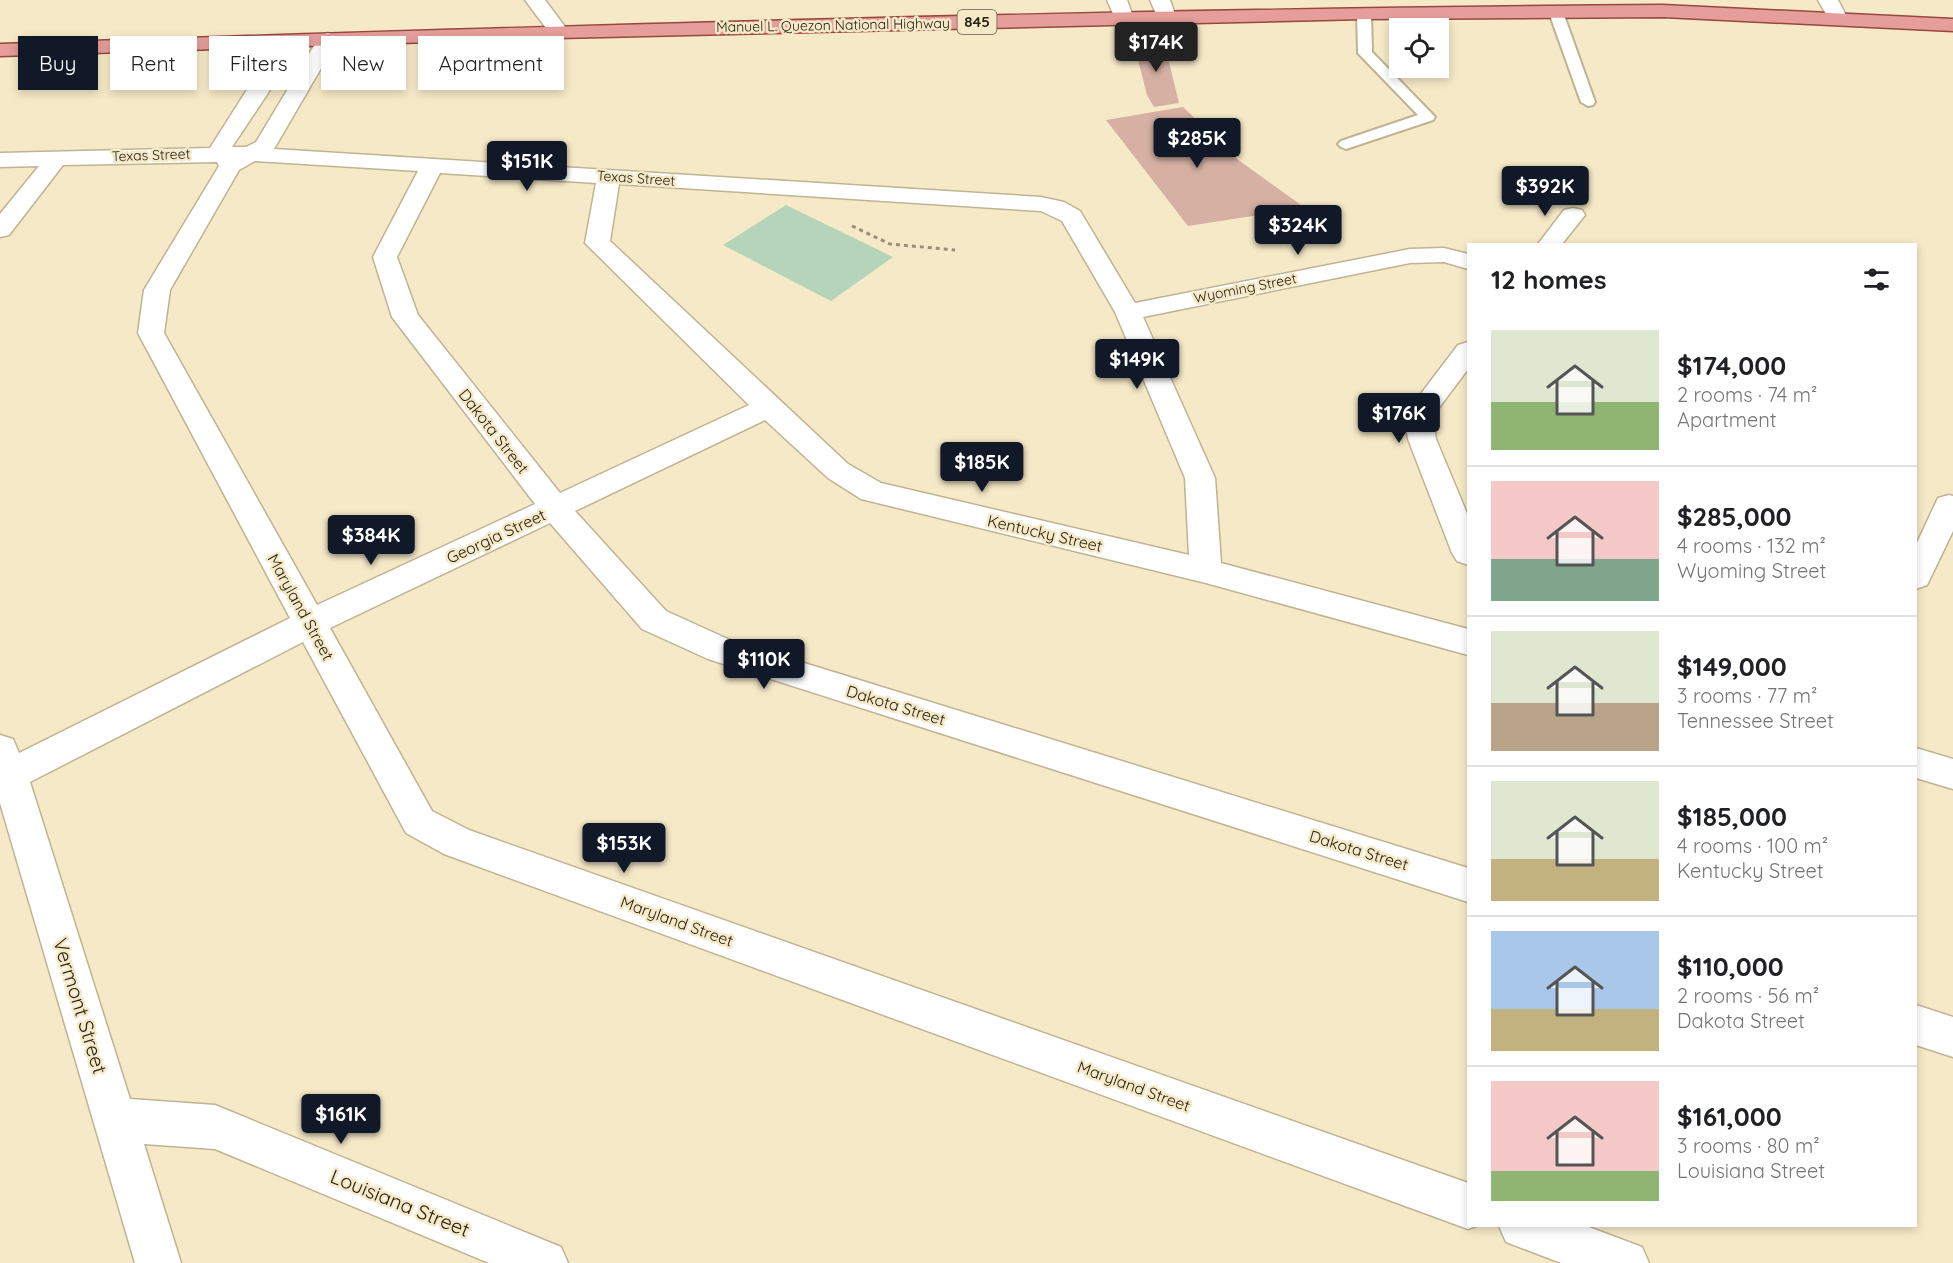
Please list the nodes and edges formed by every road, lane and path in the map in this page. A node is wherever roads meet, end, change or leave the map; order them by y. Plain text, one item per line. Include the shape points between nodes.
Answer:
1 (535, 0) edge
2 (1828, 0) edge
3 (1121, 9) edge
4 (1163, 9) edge
5 (1553, 11) junction
6 (1364, 14) junction
7 (1838, 19) junction
8 (1953, 25) edge
9 (559, 32) junction
10 (406, 37) edge
11 (209, 43) edge
12 (0, 50) edge
13 (321, 51) edge
14 (259, 90) edge
15 (1588, 102) dead end
16 (1346, 144) dead end
17 (236, 157) junction
18 (57, 158) junction
19 (0, 160) edge
20 (433, 165) junction
21 (609, 176) junction
22 (827, 190) junction
23 (1573, 215) dead end
24 (0, 230) edge
25 (1551, 243) edge
26 (955, 250) dead end
27 (1467, 261) edge
28 (1128, 312) junction
29 (1467, 352) edge
30 (768, 407) junction
31 (1949, 506) dead end
32 (555, 508) junction
33 (1467, 551) edge
34 (1206, 571) junction
35 (1917, 575) edge
36 (310, 623) junction
37 (1467, 642) edge
38 (1917, 764) edge
39 (3, 768) edge
40 (1953, 774) edge
41 (1467, 885) edge
42 (1917, 1025) edge
43 (1953, 1037) edge
44 (115, 1120) junction
45 (1467, 1206) edge
46 (1525, 1227) edge
47 (158, 1263) edge
48 (545, 1263) edge
49 (1626, 1263) edge

1 - 9 street
2 - 7 street
3 - 4 main road, Manuel L. Quezon National Highway / 845
3 - 9 main road, Manuel L. Quezon National Highway / 845
4 - 6 main road, Manuel L. Quezon National Highway / 845
5 - 6 main road, Manuel L. Quezon National Highway / 845
5 - 7 main road, Manuel L. Quezon National Highway / 845 via 1663,11
5 - 15 lane
6 - 16 lane via 1365,53 1428,117
7 - 8 main road, Manuel L. Quezon National Highway / 845
9 - 10 main road, Manuel L. Quezon National Highway / 845
11 - 12 main road, Manuel L. Quezon National Highway / 845
13 - 17 street, Maryland Street via 265,146
14 - 17 street, Maryland Street via 221,147
17 - 18 street, Texas Street
17 - 20 street, Texas Street
17 - 36 street, Maryland Street via 157,290 151,333
18 - 19 street, Texas Street
18 - 24 street
20 - 21 street, Texas Street
20 - 32 street, Dakota Street via 385,257 405,317
21 - 22 street, Texas Street
21 - 30 street, Kentucky Street via 597,243
22 - 26 path via 826,213 890,244
22 - 28 street, Texas Street via 1056,207 1071,216
23 - 25 street
27 - 28 street, Wyoming Street via 1444,255 1410,256
28 - 34 street via 1200,478
29 - 33 street via 1418,416 1422,439
30 - 32 street, Georgia Street
30 - 34 street, Kentucky Street via 838,471 872,492
31 - 35 street
32 - 36 street, Georgia Street
32 - 41 street, Dakota Street via 654,621 720,650
34 - 37 street, Kentucky Street
36 - 39 street, Georgia Street
36 - 45 street, Maryland Street via 419,822 457,842
38 - 40 street
39 - 44 street, Vermont Street
42 - 43 street
44 - 47 street, Vermont Street
44 - 48 street, Louisiana Street via 215,1127
46 - 49 street

